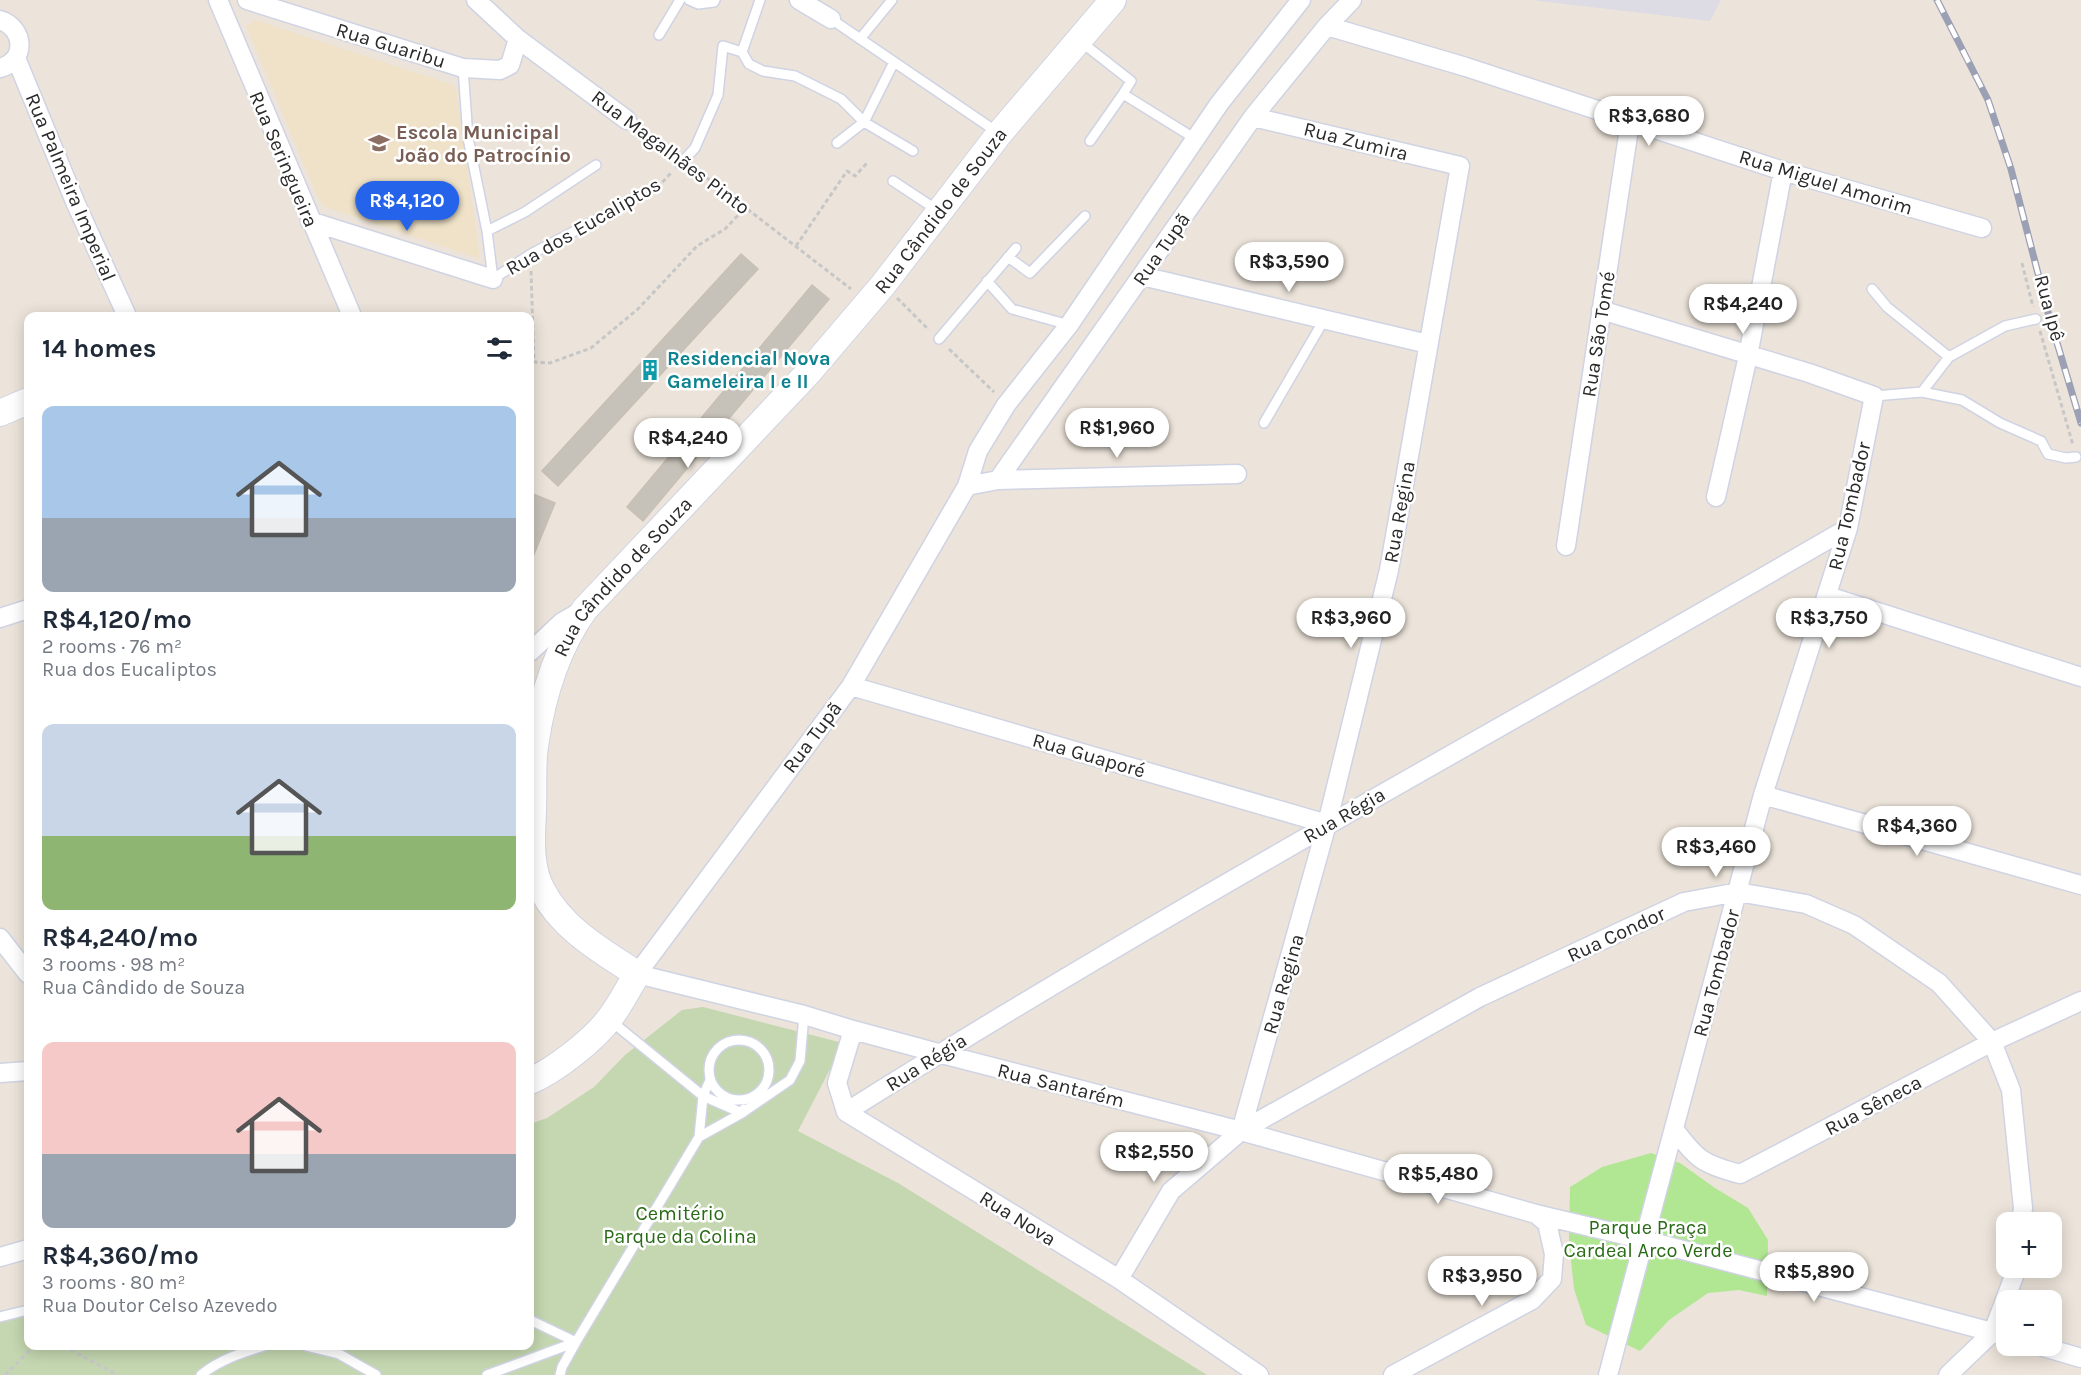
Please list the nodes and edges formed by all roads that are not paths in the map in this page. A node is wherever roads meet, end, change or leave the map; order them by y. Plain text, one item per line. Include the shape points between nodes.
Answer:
1 (218, 0) edge
2 (247, 0) edge
3 (476, 0) edge
4 (680, 0) edge
5 (689, 0) edge
6 (715, 0) edge
7 (760, 0) edge
8 (799, 0) edge
9 (892, 0) edge
10 (1113, 0) edge
11 (1301, 0) edge
12 (1352, 0) edge
13 (831, 19) joint
14 (0, 20) edge
15 (1327, 26) junction
16 (659, 34) dead end
17 (518, 39) junction
18 (860, 39) junction
19 (1080, 40) junction
20 (742, 51) junction
21 (16, 58) junction
22 (894, 62) junction
23 (0, 68) edge
24 (463, 68) junction
25 (1123, 94) junction
26 (1253, 117) junction
27 (627, 120) road end
28 (864, 122) junction
29 (1630, 122) junction
30 (999, 134) junction
31 (1194, 138) junction
32 (1090, 141) dead end
33 (837, 143) dead end
34 (913, 152) dead end
35 (682, 162) road end
36 (596, 165) dead end
37 (1460, 166) joint
38 (1784, 171) junction
39 (893, 181) dead end
40 (613, 211) road end
41 (939, 212) junction
42 (1085, 216) dead end
43 (310, 221) junction
44 (1982, 228) dead end
45 (487, 231) junction
46 (1016, 248) dead end
47 (1008, 257) junction
48 (1142, 276) junction
49 (493, 279) junction
50 (987, 281) junction
51 (1872, 289) dead end
52 (1601, 310) junction
53 (125, 312) edge
54 (350, 312) edge
55 (2036, 319) road end
56 (1324, 320) junction
57 (1069, 325) junction
58 (939, 339) dead end
59 (1428, 344) junction
60 (1748, 356) junction
61 (1949, 357) junction
62 (1922, 392) junction
63 (1874, 396) junction
64 (24, 403) edge
65 (0, 413) edge
66 (1264, 423) dead end
67 (2076, 457) road end
68 (1237, 474) dead end
69 (998, 480) junction
70 (967, 486) junction
71 (1716, 497) dead end
72 (1848, 528) junction
73 (1566, 546) dead end
74 (1828, 596) junction
75 (585, 609) junction
76 (24, 610) edge
77 (0, 618) edge
78 (534, 648) edge
79 (2081, 677) edge
80 (850, 686) junction
81 (534, 778) edge
82 (1764, 795) junction
83 (1327, 824) junction
84 (534, 873) edge
85 (2081, 885) edge
86 (1738, 892) junction
87 (0, 938) edge
88 (24, 969) edge
89 (637, 974) junction
90 (2081, 1001) edge
91 (804, 1015) junction
92 (609, 1019) junction
93 (853, 1030) junction
94 (1992, 1042) junction
95 (938, 1053) junction
96 (24, 1071) edge
97 (0, 1073) edge
98 (534, 1079) edge
99 (710, 1080) junction
100 (703, 1096) junction
101 (750, 1098) junction
102 (846, 1112) junction
103 (742, 1113) junction
104 (1674, 1129) junction
105 (1241, 1131) junction
106 (699, 1137) junction
107 (2022, 1212) edge
108 (1536, 1214) junction
109 (1645, 1240) junction
110 (24, 1250) edge
111 (0, 1257) edge
112 (1119, 1279) junction
113 (24, 1311) edge
114 (0, 1317) edge
115 (534, 1322) edge
116 (1996, 1333) edge
117 (1996, 1337) edge
118 (576, 1342) junction
119 (251, 1350) edge
120 (322, 1350) edge
121 (2062, 1352) edge
122 (2081, 1358) edge
123 (201, 1375) edge
124 (376, 1375) edge
125 (487, 1375) edge
126 (560, 1375) edge
127 (1259, 1375) edge
128 (1393, 1375) edge
129 (1608, 1375) edge
130 (1948, 1375) edge

1 - 43 street, Rua Seringueira
2 - 24 street, Rua Guaribu
3 - 17 street, Rua Magalhães Pinto
4 - 16 lane
5 - 6 lane via 698,4
7 - 20 lane
8 - 13 street
9 - 18 lane
10 - 19 street, Rua Cândido de Souza
11 - 31 street, Rua Tupã
12 - 15 street, Rua Tupã
13 - 18 lane
14 - 21 street, Rua Palmeira Imperial via 18,34 20,50
15 - 26 street, Rua Tupã
15 - 29 street, Rua Miguel Amorim
17 - 24 street, Rua Guaribu via 510,65 500,70
17 - 27 street, Rua Magalhães Pinto
18 - 22 lane
19 - 25 lane via 1131,81
19 - 30 street, Rua Cândido de Souza
20 - 28 lane via 749,64 763,71 795,76 841,99
20 - 35 lane via 723,46 718,95 695,148
21 - 23 street
21 - 53 street, Rua Palmeira Imperial
22 - 28 lane
22 - 30 lane
24 - 45 lane via 468,138
25 - 31 lane
25 - 32 lane
26 - 37 street, Rua Zumira
26 - 48 street, Rua Tupã
28 - 33 lane
28 - 34 lane
29 - 38 street, Rua Miguel Amorim
29 - 52 street, Rua São Tomé
30 - 41 street, Rua Cândido de Souza
31 - 57 street, Rua Tupã
36 - 45 lane via 525,212
37 - 59 street, Rua Regina
38 - 44 street, Rua Miguel Amorim
38 - 60 street
39 - 41 lane
40 - 49 lane, Rua dos Eucaliptos via 531,254
41 - 75 street, Rua Cândido de Souza via 808,373
42 - 47 lane via 1030,273
43 - 49 street, Rua dos Eucaliptos
43 - 54 street, Rua Seringueira
45 - 49 lane
46 - 47 lane
47 - 50 lane
48 - 56 street
48 - 69 street, Rua Tupã
50 - 57 lane via 1012,309
50 - 58 lane
51 - 61 lane via 1887,307
52 - 60 street
52 - 73 street, Rua São Tomé
55 - 61 lane via 2005,326
56 - 59 street
56 - 66 lane
57 - 70 street, Rua Tupã via 1006,405 978,451
59 - 83 street, Rua Regina via 1389,570
60 - 63 street
60 - 71 street
61 - 62 lane
62 - 63 lane
62 - 67 lane via 1962,400 2041,441 2048,454
63 - 72 street, Rua Tombador
64 - 65 street
68 - 69 street
69 - 70 street
70 - 80 street, Rua Tupã
72 - 74 street, Rua Tombador
72 - 83 street, Rua Régia
74 - 79 street
74 - 82 street, Rua Tombador
75 - 78 street via 572,614
75 - 81 street, Rua Cândido de Souza via 557,658 535,748
76 - 77 street
80 - 83 street, Rua Guaporé
80 - 89 street, Rua Tupã
82 - 85 street
82 - 86 street, Rua Tombador
83 - 95 street, Rua Régia
83 - 105 street, Rua Regina
84 - 89 street, Rua Cândido de Souza via 554,910 579,935
86 - 94 street, Rua Condor via 1806,904 1854,925 1939,983
86 - 104 street, Rua Tombador
86 - 105 street, Rua Condor via 1684,902 1480,997
87 - 88 street
89 - 91 street, Rua Santarém
89 - 92 street
90 - 94 street, Rua Sêneca
91 - 93 street, Rua Santarém
91 - 103 lane via 800,1061 790,1080
92 - 98 street via 578,1049
92 - 100 lane
93 - 95 street, Rua Santarém
93 - 102 street via 837,1083
94 - 104 street, Rua Sêneca via 1740,1174 1711,1166 1691,1152
94 - 107 street, Rua Condor via 2011,1090
95 - 102 street, Rua Régia
95 - 105 street, Rua Santarém
96 - 97 street
99 - 100 lane
99 - 101 lane via 722,1095 740,1100
99 - 101 lane via 710,1060 722,1044 731,1040 752,1042 766,1056 769,1076 759,1093
100 - 103 lane
100 - 106 lane
101 - 103 lane
102 - 112 street, Rua Nova
103 - 106 lane
104 - 109 street, Rua Tombador
105 - 108 street, Rua Santarém
105 - 112 street, Rua Condor via 1171,1191
106 - 118 lane
108 - 109 street, Rua Santarém
108 - 128 street via 1547,1223 1554,1254 1552,1279 1532,1300
109 - 116 street, Rua Santarém
109 - 129 street, Rua Tombador
110 - 111 street
112 - 127 street, Rua Nova
113 - 114 lane
115 - 118 lane
117 - 130 street
118 - 125 lane
118 - 126 lane
119 - 123 lane via 234,1355
120 - 124 lane via 339,1354
121 - 122 street

